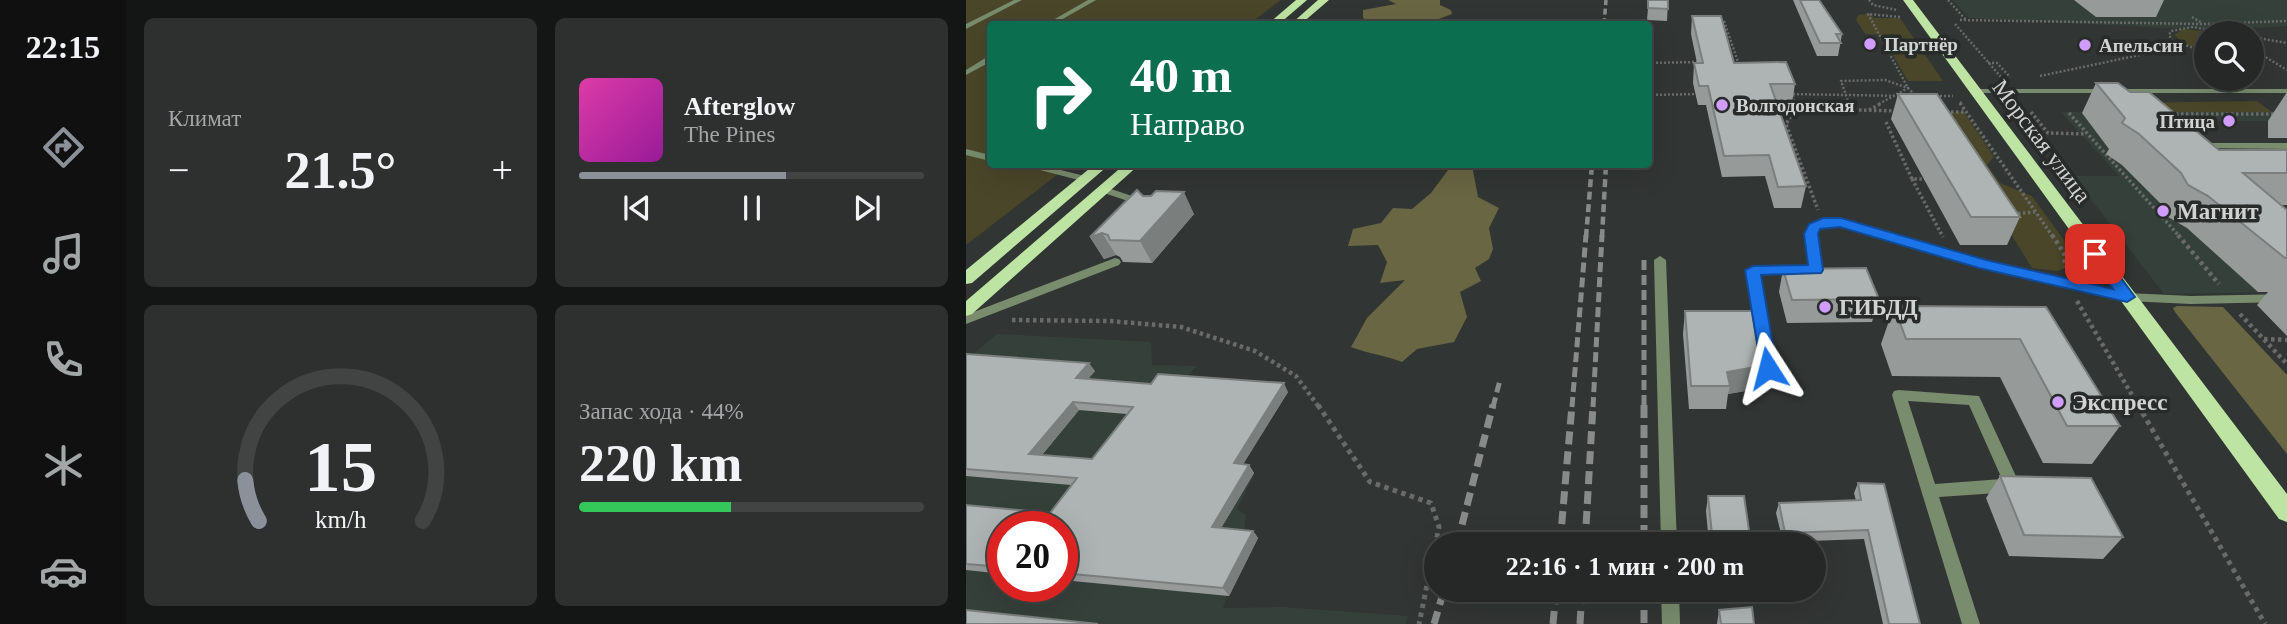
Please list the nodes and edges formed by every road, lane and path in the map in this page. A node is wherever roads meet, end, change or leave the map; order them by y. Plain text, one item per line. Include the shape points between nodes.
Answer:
1 (1019, 0) edge
2 (1093, 0) edge
3 (1302, 0) edge
4 (1324, 0) edge
5 (1870, 0) edge
6 (1948, 0) edge
7 (1903, 1) edge
8 (1898, 10) junction
9 (2192, 17) dead end
10 (1724, 20) edge
11 (1960, 20) dead end
12 (1966, 20) junction
13 (1055, 21) edge
14 (1277, 21) edge
15 (1300, 21) edge
16 (2198, 21) edge
17 (2287, 21) edge
18 (2264, 22) edge
19 (1955, 24) dead end
20 (2194, 24) edge
21 (966, 27) edge
22 (2194, 29) edge
23 (2264, 39) edge
24 (2287, 43) edge
25 (2183, 46) junction
26 (2194, 49) edge
27 (2264, 56) edge
28 (987, 61) edge
29 (1697, 62) edge
30 (1728, 62) edge
31 (1652, 63) edge
32 (2287, 70) edge
33 (966, 73) edge
34 (2032, 77) dead end
35 (2001, 78) dead end
36 (1790, 87) edge
37 (1909, 88) junction
38 (1951, 89) dead end
39 (1974, 91) junction
40 (2287, 91) edge
41 (1652, 94) edge
42 (1707, 94) edge
43 (1782, 94) edge
44 (1794, 94) junction
45 (1846, 95) junction
46 (1892, 96) junction
47 (1931, 96) edge
48 (1953, 96) dead end
49 (1919, 97) junction
50 (1924, 104) edge
51 (1773, 108) edge
52 (1796, 108) junction
53 (1851, 110) junction
54 (1868, 110) junction
55 (1906, 111) edge
56 (1943, 111) edge
57 (1966, 112) junction
58 (2031, 112) dead end
59 (2079, 112) dead end
60 (2158, 114) edge
61 (2287, 114) edge
62 (1886, 122) dead end
63 (2087, 134) junction
64 (2194, 146) edge
65 (2287, 146) edge
66 (966, 152) edge
67 (987, 157) edge
68 (1038, 168) edge
69 (1099, 168) edge
70 (1130, 168) edge
71 (1086, 179) junction
72 (1912, 179) junction
73 (1935, 179) edge
74 (1105, 190) junction
75 (1150, 205) edge
76 (1818, 211) dead end
77 (2035, 212) junction
78 (2008, 214) edge
79 (1949, 248) dead end
80 (1660, 260) dead end
81 (1115, 262) dead end
82 (966, 279) edge
83 (2066, 284) junction
84 (2127, 297) junction
85 (2287, 298) edge
86 (2228, 299) junction
87 (968, 315) edge
88 (2264, 339) junction
89 (2287, 340) edge
90 (2287, 364) edge
91 (1768, 368) dead end
92 (1929, 491) junction
93 (2287, 512) edge
94 (1669, 532) edge
95 (1670, 602) edge
96 (1419, 624) edge
97 (1671, 624) edge
98 (1971, 624) edge
99 (2265, 624) edge

1 - 21 lane
2 - 13 lane
3 - 14 main road
4 - 15 main road
5 - 8 path via 1872,5
6 - 12 path
7 - 8 path
7 - 39 main road, Морская улица
8 - 37 path via 1904,19 1868,14
9 - 16 path
10 - 30 path via 1738,62
11 - 12 path
12 - 20 path
17 - 18 path
19 - 35 path
22 - 25 path via 2171,31 2172,40
23 - 24 path
25 - 26 path
25 - 34 path
27 - 32 path
28 - 33 street
29 - 31 path
36 - 44 path
37 - 45 path via 1885,80 1841,81
37 - 46 path
37 - 49 path
38 - 57 path
39 - 40 street
39 - 84 main road, Морская улица
41 - 42 path
43 - 44 path
44 - 45 path
44 - 52 path
45 - 46 path
45 - 53 path
46 - 49 path
46 - 54 path
47 - 48 path
49 - 50 path
51 - 52 path
52 - 53 path
52 - 76 path via 1786,124
53 - 54 path
54 - 55 path
56 - 57 path
57 - 77 path
58 - 63 path via 2048,133
59 - 63 path via 2069,113
60 - 61 path
62 - 72 path
63 - 86 path via 2212,272
64 - 65 lane
66 - 67 lane
68 - 71 lane
69 - 71 main road
70 - 74 main road
71 - 82 main road
72 - 73 path
72 - 79 path
74 - 75 lane
74 - 87 main road
77 - 78 path
77 - 83 path via 2064,253
80 - 94 lane
81 - 87 street
83 - 84 lane
83 - 91 lane via 1841,222 1823,223 1811,234 1816,270 1753,270
83 - 99 path
84 - 86 lane
84 - 93 main road, Морская улица
85 - 86 lane
86 - 88 path
87 - 96 path via 1181,327 1255,351 1296,376 1370,482 1430,503 1438,527
88 - 89 path
88 - 90 path
92 - 92 lane via 1899,395 1974,400 2012,485
92 - 98 lane
95 - 97 lane

